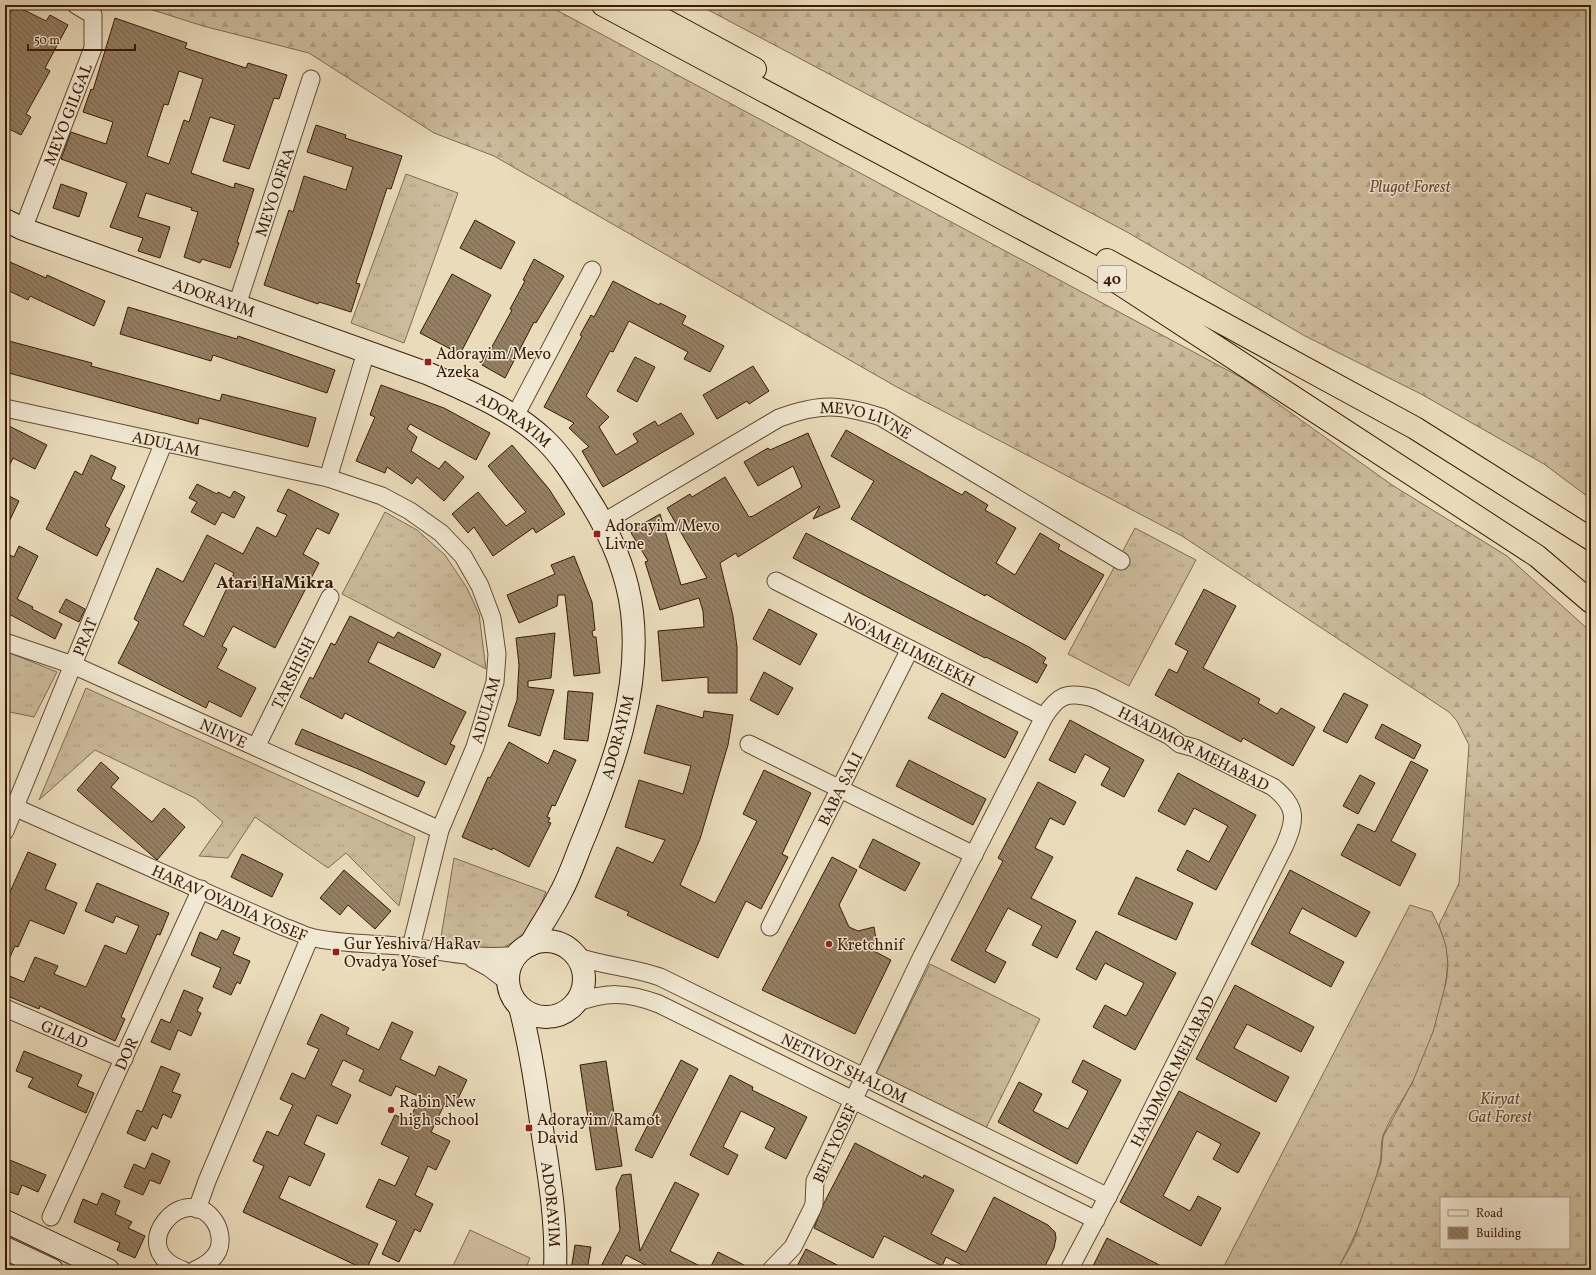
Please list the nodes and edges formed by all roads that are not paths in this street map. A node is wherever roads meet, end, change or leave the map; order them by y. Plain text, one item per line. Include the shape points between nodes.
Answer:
1 (76, 5) edge
2 (603, 5) edge
3 (637, 5) edge
4 (311, 79) dead end
5 (14, 224) edge
6 (592, 270) dead end
7 (237, 305) junction
8 (366, 352) junction
9 (5, 408) edge
10 (515, 416) junction
11 (164, 442) junction
12 (328, 478) junction
13 (604, 522) junction
14 (1591, 539) edge
15 (1121, 561) dead end
16 (776, 581) dead end
17 (330, 597) dead end
18 (1591, 602) edge
19 (5, 642) edge
20 (910, 649) junction
21 (73, 665) junction
22 (1040, 724) junction
23 (749, 744) dead end
24 (256, 747) junction
25 (840, 789) junction
26 (10, 805) edge
27 (440, 830) junction
28 (5, 831) edge
29 (974, 855) junction
30 (202, 889) junction
31 (562, 890) junction
32 (770, 927) dead end
33 (310, 937) junction
34 (411, 947) junction
35 (524, 950) junction
36 (570, 951) junction
37 (467, 956) junction
38 (508, 982) junction
39 (520, 1007) junction
40 (5, 1008) edge
41 (565, 1010) junction
42 (124, 1060) junction
43 (533, 1067) junction
44 (864, 1077) junction
45 (853, 1101) junction
46 (1108, 1197) junction
47 (197, 1209) junction
48 (51, 1217) dead end
49 (1096, 1220) junction
50 (5, 1221) edge
51 (5, 1248) edge
52 (52, 1270) edge
53 (108, 1270) edge
54 (183, 1270) edge
55 (195, 1270) edge
56 (555, 1270) edge
57 (771, 1270) edge
58 (1069, 1270) edge

1 - 5 street, MEVO GILGAL via 93,15 93,48
2 - 18 highway, 40 via 1094,268 1537,556
3 - 14 highway, 40 via 1415,428
4 - 7 street, MEVO OFRA
5 - 7 street, ADORAYIM
6 - 10 street
7 - 8 street, ADORAYIM
8 - 10 street, ADORAYIM via 429,374
8 - 12 street
9 - 11 street, ADULAM
10 - 13 street, ADORAYIM via 545,440 571,472
11 - 12 street, ADULAM
11 - 21 street, PRAT
12 - 27 street, ADULAM via 382,496 410,511 441,533 462,556 480,586 492,618 497,654 495,682 475,747
13 - 15 street, MEVO LIVNE via 779,418 801,410 832,406 852,408 881,417
13 - 31 street, ADORAYIM via 621,569 632,612 633,674 624,723 610,768
16 - 20 street, NO'AM ELIMELEKH
17 - 24 street, TARSHISH
19 - 21 street, NINVE
20 - 22 street, NO'AM ELIMELEKH
20 - 25 street, BABA SALI
21 - 24 street, NINVE
21 - 26 street, PRAT
22 - 29 street, HA'ADMOR MEHABAD
22 - 46 street, HA'ADMOR MEHABAD via 1052,705 1064,695 1079,694 1093,698 1170,736 1180,744 1195,748 1273,788 1285,796 1292,807 1294,820 1291,832
23 - 25 street
24 - 27 street, NINVE
25 - 29 street
25 - 32 street, BABA SALI
26 - 28 street, PRAT
26 - 30 street, HARAV OVADIA YOSEF
27 - 34 street, ADULAM
29 - 44 street, HA'ADMOR MEHABAD
30 - 33 street, HARAV OVADIA YOSEF
30 - 42 street, DOR
31 - 35 street, ADORAYIM
31 - 36 street, ADORAYIM via 559,936
33 - 34 street, HARAV OVADIA YOSEF
33 - 47 street
34 - 37 street, HARAV OVADIA YOSEF
35 - 36 street via 547,941
35 - 37 street, HARAV OVADIA YOSEF via 496,958
35 - 38 street via 510,968
36 - 41 street via 581,965 582,990
36 - 44 street, NETIVOT SHALOM via 593,962 660,977
37 - 38 street, HARAV OVADIA YOSEF
38 - 39 street via 512,996
39 - 41 street via 537,1016
39 - 43 street, ADORAYIM
40 - 42 street, GILAD
41 - 43 street, ADORAYIM via 542,1038
41 - 45 street, NETIVOT SHALOM via 591,997 604,994 646,999
42 - 48 street, DOR
43 - 56 street, ADORAYIM via 555,1220
44 - 45 street, BEIT YOSEF
44 - 46 street, NETIVOT SHALOM
45 - 49 street, NETIVOT SHALOM
45 - 57 street, BEIT YOSEF via 815,1181 812,1210 793,1247
46 - 49 street, HA'ADMOR MEHABAD
47 - 54 street via 187,1208 173,1213 162,1223 158,1232 160,1252 166,1261
47 - 55 street via 214,1221 219,1230 220,1241 218,1251 212,1260
49 - 58 street
50 - 53 street
51 - 52 street

